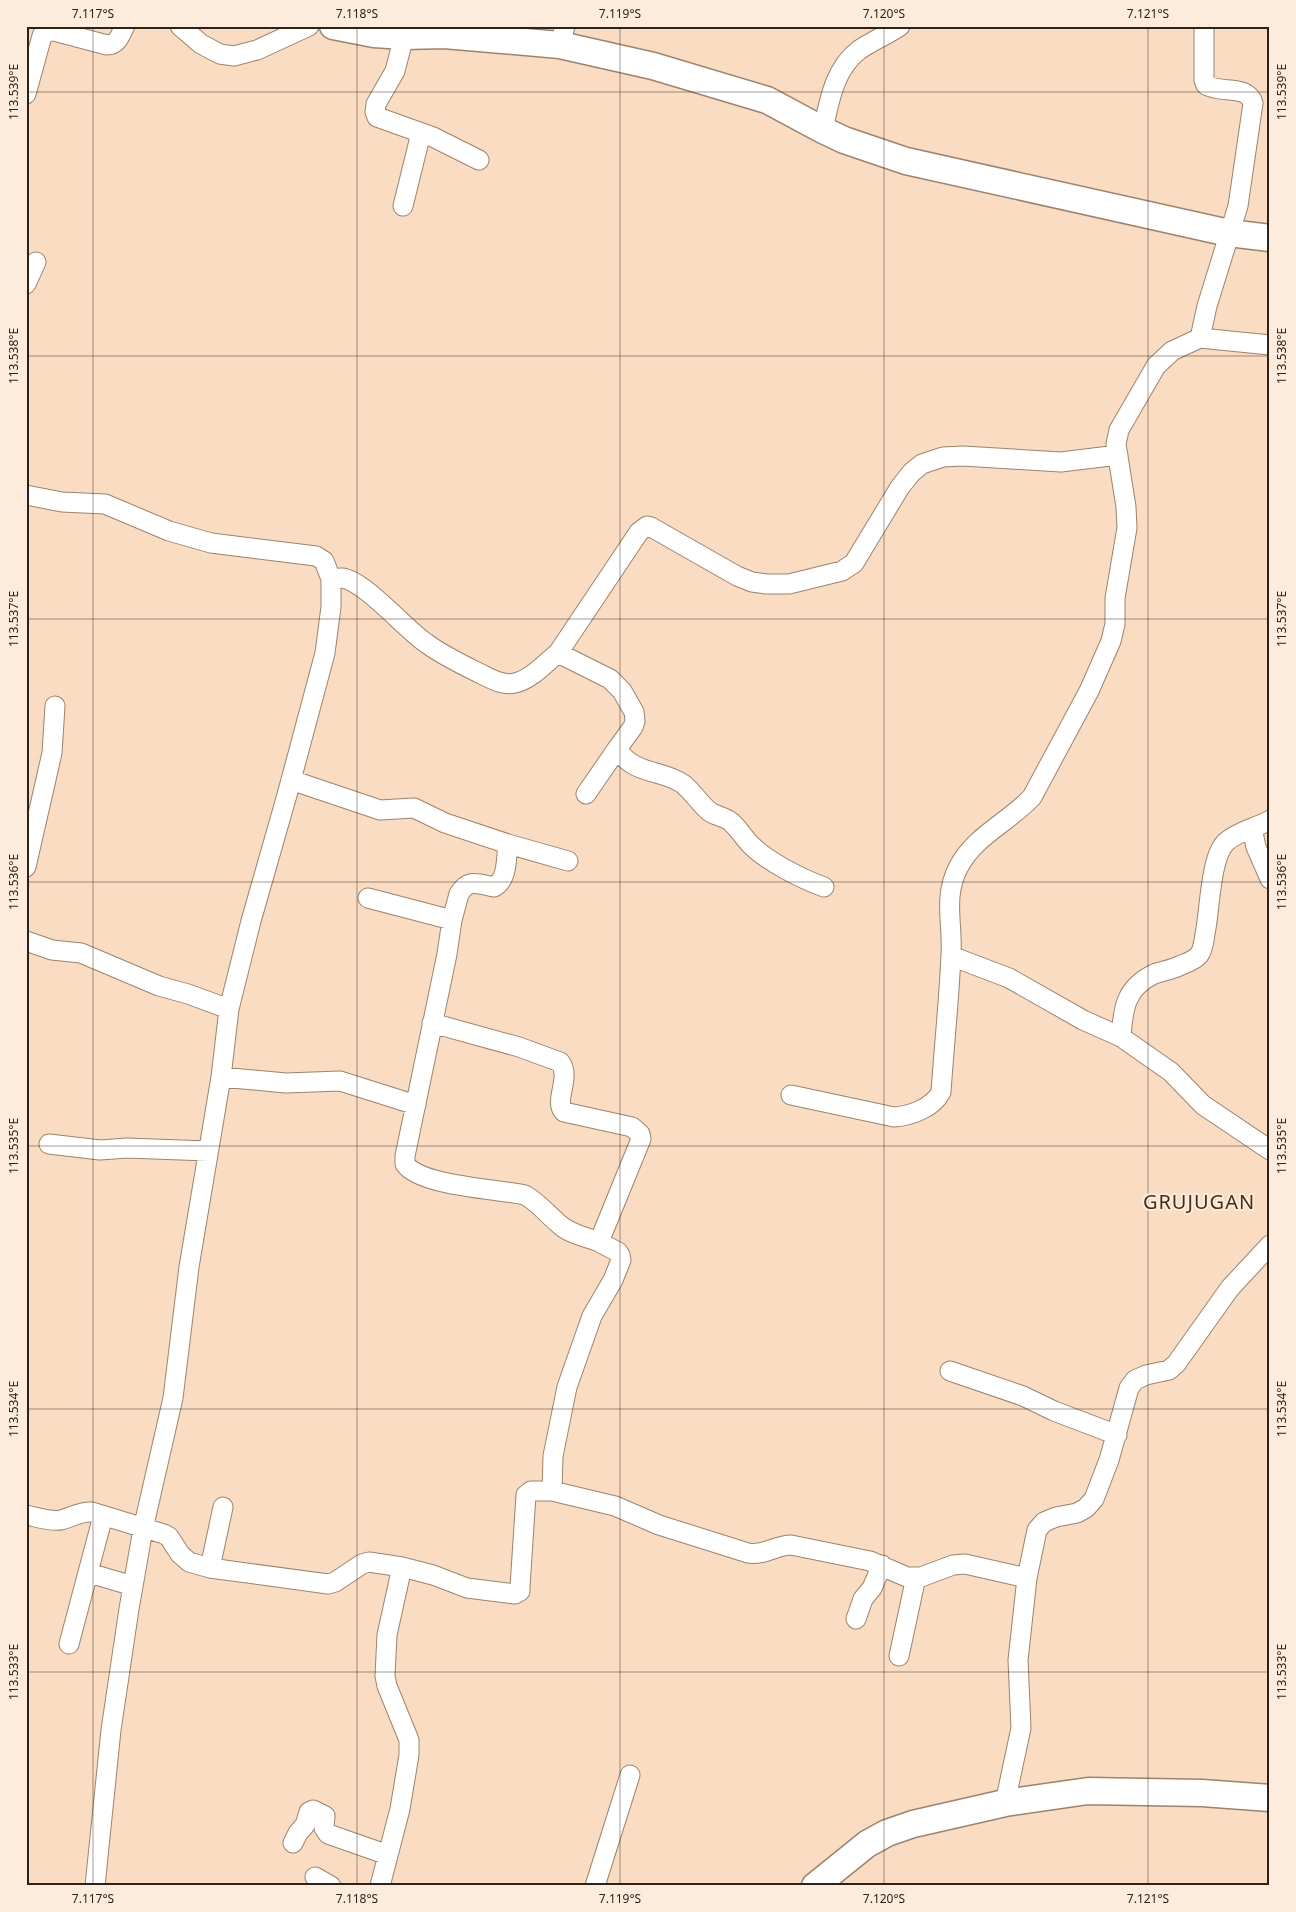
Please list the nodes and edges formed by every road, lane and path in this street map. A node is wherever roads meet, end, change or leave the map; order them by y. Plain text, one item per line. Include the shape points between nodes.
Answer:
1 (125, 26) edge
2 (180, 26) edge
3 (309, 26) edge
4 (333, 26) edge
5 (900, 26) edge
6 (1204, 26) edge
7 (375, 30) edge
8 (404, 36) junction
9 (563, 36) edge
10 (26, 94) edge
11 (823, 130) junction
12 (421, 133) junction
13 (479, 160) dead end
14 (403, 206) dead end
15 (1229, 234) junction
16 (1270, 238) edge
17 (36, 262) dead end
18 (26, 284) edge
19 (1200, 338) junction
20 (1270, 345) edge
21 (1119, 461) junction
22 (26, 495) edge
23 (331, 579) junction
24 (558, 653) junction
25 (55, 706) dead end
26 (617, 748) junction
27 (291, 780) junction
28 (586, 794) dead end
29 (1270, 820) edge
30 (1252, 828) junction
31 (508, 844) junction
32 (568, 861) dead end
33 (26, 866) edge
34 (1270, 879) edge
35 (824, 887) dead end
36 (368, 898) dead end
37 (452, 920) junction
38 (26, 941) edge
39 (951, 956) junction
40 (229, 1009) junction
41 (432, 1023) junction
42 (1121, 1037) junction
43 (221, 1077) junction
44 (791, 1095) dead end
45 (416, 1105) junction
46 (49, 1144) dead end
47 (1270, 1150) edge
48 (208, 1151) junction
49 (599, 1242) junction
50 (1270, 1245) edge
51 (950, 1371) dead end
52 (1118, 1435) junction
53 (552, 1491) junction
54 (223, 1507) dead end
55 (26, 1515) edge
56 (103, 1516) junction
57 (143, 1529) junction
58 (882, 1566) junction
59 (402, 1567) junction
60 (210, 1568) junction
61 (89, 1573) junction
62 (916, 1577) junction
63 (1027, 1578) junction
64 (133, 1586) junction
65 (856, 1619) dead end
66 (69, 1644) dead end
67 (899, 1656) dead end
68 (630, 1775) dead end
69 (1270, 1798) edge
70 (1005, 1803) junction
71 (293, 1843) dead end
72 (388, 1855) junction
73 (95, 1886) edge
74 (380, 1886) edge
75 (595, 1886) edge
76 (815, 1886) edge

1 - 10 street via 113,45 54,31 44,32
2 - 3 street via 201,44 220,54 234,56 257,50
4 - 7 street
5 - 11 street via 859,50 845,64 829,102
6 - 15 street via 1206,85 1212,89 1244,92 1251,96 1253,103 1238,206
7 - 8 street
8 - 9 street
8 - 12 street via 395,71 376,104 375,112 377,117
9 - 11 street via 744,92
11 - 15 street via 906,161
12 - 13 street
12 - 14 street
15 - 16 street
15 - 19 street
17 - 18 street
19 - 20 street
19 - 21 street via 1172,351 1156,366 1118,430
21 - 24 street via 1061,462 963,456 943,457 922,464 900,486 854,563 842,571 789,584 752,582 651,526 642,528
21 - 39 street via 1127,528 1111,641 1089,691 1032,797 991,829 958,868 950,890
22 - 23 street via 62,502 105,504 169,531 210,543 316,556 324,561
23 - 24 street via 351,580 424,643 503,683 513,684 531,676
23 - 27 street via 325,653
24 - 26 street via 610,679 622,691 634,712 635,721
25 - 33 street via 52,753
26 - 28 street
26 - 35 street via 627,761 684,785 710,812 729,821 752,846 798,877
27 - 31 street via 380,810 414,808
27 - 40 street
29 - 30 street
30 - 34 street via 1256,847
30 - 42 street via 1227,842 1220,850 1200,954 1141,982 1129,995 1124,1008
31 - 32 street
31 - 37 street via 503,878 499,884 494,887 472,883 462,887
36 - 37 street
37 - 41 street
38 - 40 street via 52,950 81,953 159,986
39 - 42 street via 1009,978 1083,1020
39 - 44 street via 937,1099 918,1111 894,1117
40 - 43 street
41 - 45 street
41 - 49 street via 560,1062 565,1071 561,1109 632,1127 640,1134 641,1139
42 - 47 street via 1171,1072 1203,1105
43 - 45 street via 286,1083 340,1081
43 - 48 street
45 - 49 street via 404,1156 408,1169 434,1180 525,1195 538,1202 560,1226
46 - 48 street via 100,1150
48 - 57 street via 172,1398
49 - 53 street via 618,1252 621,1260 592,1316 567,1387 553,1456
50 - 52 street via 1230,1288 1176,1364 1169,1370 1135,1380 1125,1398
51 - 52 street via 1023,1396
52 - 63 street via 1094,1499 1077,1513 1044,1522 1037,1530
53 - 58 street via 615,1506 659,1525 748,1553 759,1554 791,1545
53 - 59 street via 531,1491 526,1495 518,1593 467,1588
54 - 60 street
55 - 56 street via 50,1520 86,1512
56 - 57 street
56 - 61 street
57 - 60 street via 164,1534 189,1562
57 - 64 street
58 - 62 street
58 - 65 street via 863,1599
59 - 60 street via 370,1562 328,1584
59 - 72 street via 387,1635 385,1676 408,1740 409,1755
61 - 64 street
61 - 66 street
62 - 63 street via 964,1564
62 - 67 street
63 - 70 street via 1018,1660 1021,1728
64 - 73 street via 111,1730
68 - 75 street
69 - 70 street via 1088,1791
70 - 76 street via 887,1833 861,1848
71 - 72 street via 313,1810 325,1816 324,1828 328,1834
72 - 74 street

